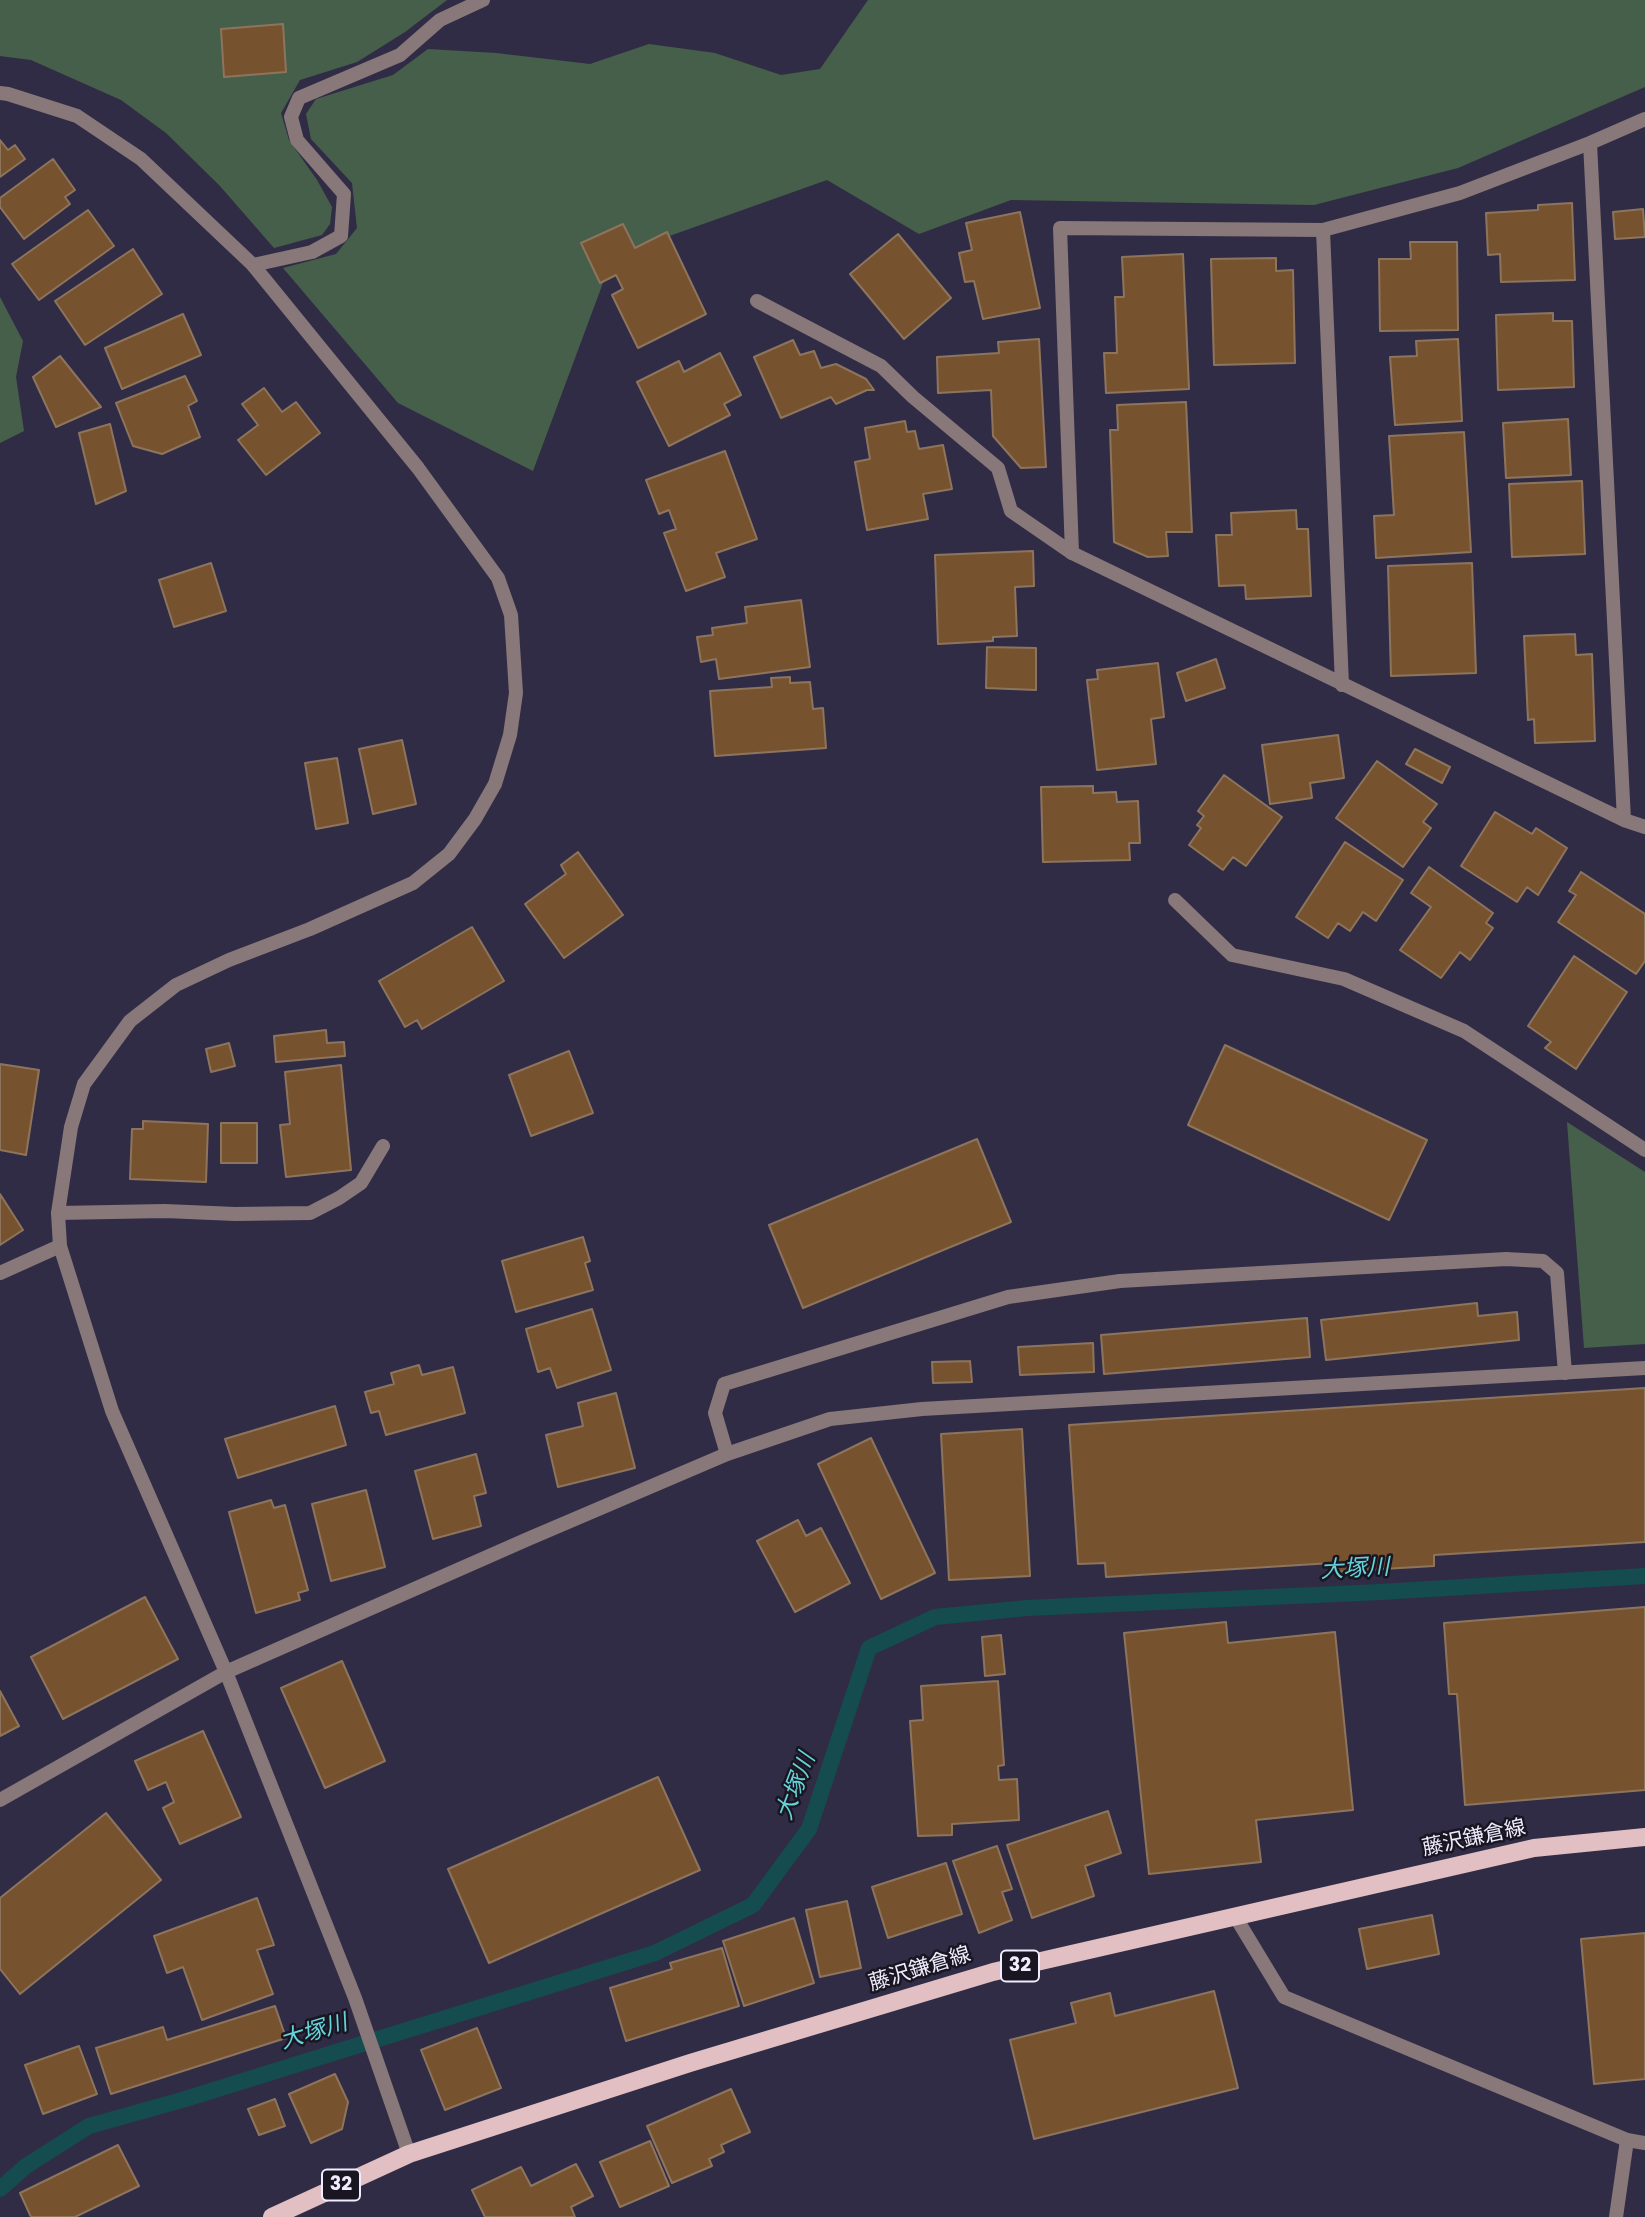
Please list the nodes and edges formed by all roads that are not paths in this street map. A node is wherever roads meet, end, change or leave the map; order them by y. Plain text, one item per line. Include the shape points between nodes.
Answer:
1 (483, 0) edge
2 (0, 93) edge
3 (1645, 119) edge
4 (1590, 143) junction
5 (1323, 230) junction
6 (253, 265) junction
7 (757, 301) dead end
8 (1072, 553) junction
9 (1342, 685) junction
10 (1624, 820) junction
11 (1645, 827) edge
12 (1175, 900) dead end
13 (383, 1146) dead end
14 (1645, 1150) edge
15 (58, 1213) junction
16 (60, 1246) junction
17 (0, 1273) edge
18 (1645, 1368) edge
19 (1565, 1373) junction
20 (727, 1454) junction
21 (226, 1672) junction
22 (0, 1800) edge
23 (1645, 1837) edge
24 (1235, 1916) junction
25 (1627, 2140) junction
26 (1645, 2143) edge
27 (409, 2154) junction
28 (272, 2217) edge
29 (1616, 2217) edge

1 - 6 street via 440,20 400,55 299,98 291,117 298,140 344,194 341,236 312,252
2 - 6 street via 77,116 141,159
3 - 4 street
4 - 5 street via 1460,193
4 - 10 street
5 - 8 street via 1060,228
5 - 9 street
6 - 15 street via 418,468 498,578 511,615 516,662 510,735 495,784 475,819 449,854 413,883 176,985 130,1021 84,1084 71,1127
7 - 8 street via 881,366 998,468 1011,511
8 - 9 street
9 - 10 street
10 - 11 street
12 - 14 street via 1233,955 1344,979 1464,1031
13 - 15 street via 361,1182 310,1213
15 - 16 street
16 - 17 street
16 - 21 street via 112,1411
18 - 19 street
19 - 20 street via 922,1409 830,1419
19 - 20 street via 1557,1273 1543,1261 1506,1259 1120,1281 1008,1297 724,1384 715,1413
20 - 21 street
21 - 22 street
21 - 27 street via 355,1998
23 - 24 main road, 藤沢鎌倉線 / 32 via 1534,1848
24 - 25 street via 1283,1997
24 - 27 main road, 藤沢鎌倉線 / 32 via 993,1972
25 - 26 street
25 - 29 street
27 - 28 main road, 藤沢鎌倉線 / 32

